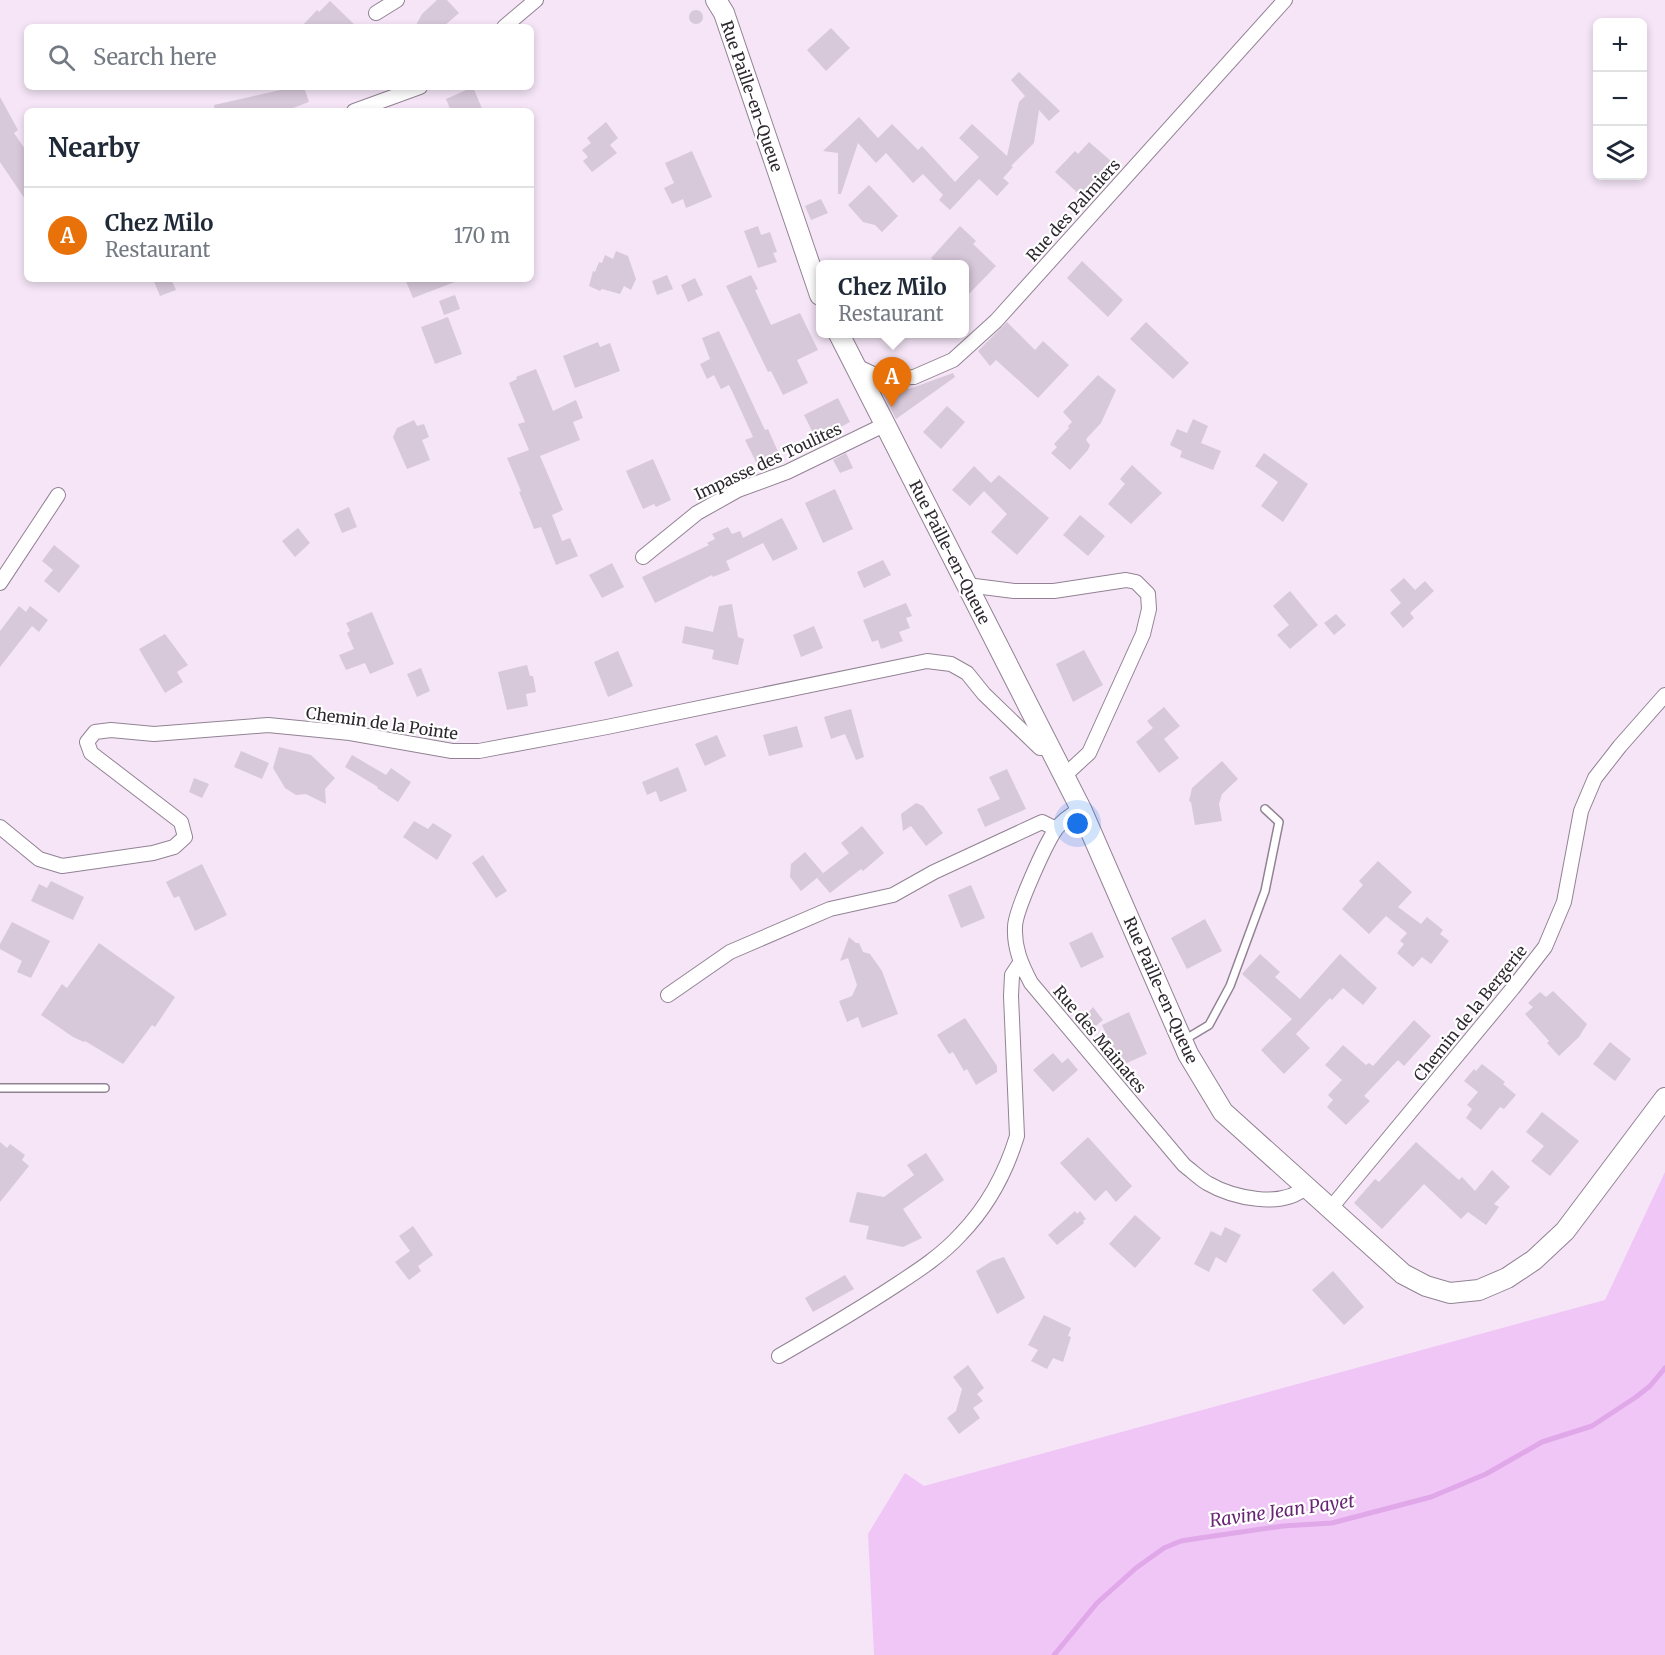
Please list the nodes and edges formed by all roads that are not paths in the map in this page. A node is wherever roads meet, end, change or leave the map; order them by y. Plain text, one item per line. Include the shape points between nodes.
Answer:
1 (397, 0) edge
2 (536, 0) edge
3 (716, 0) edge
4 (1285, 0) edge
5 (376, 13) dead end
6 (508, 24) edge
7 (412, 90) edge
8 (362, 108) edge
9 (816, 283) edge
10 (841, 338) edge
11 (854, 365) junction
12 (884, 425) junction
13 (58, 495) dead end
14 (643, 557) dead end
15 (0, 583) edge
16 (967, 585) junction
17 (1665, 695) edge
18 (1050, 747) junction
19 (1064, 776) junction
20 (1265, 808) dead end
21 (1081, 809) junction
22 (0, 827) edge
23 (1056, 829) junction
24 (1020, 963) junction
25 (668, 995) dead end
26 (1182, 1042) junction
27 (0, 1088) edge
28 (105, 1089) dead end
29 (1665, 1098) edge
30 (1306, 1187) junction
31 (1330, 1209) junction
32 (779, 1356) dead end

1 - 5 street
2 - 6 street
3 - 9 main road, Rue Paille-en-Queue
4 - 11 street, Rue des Palmiers via 996,321 953,360 914,377 882,378
7 - 8 street
10 - 11 main road, Rue Paille-en-Queue
11 - 12 main road, Rue Paille-en-Queue
12 - 14 street, Impasse des Toulites via 728,496 698,513
12 - 16 main road, Rue Paille-en-Queue
13 - 15 street
16 - 18 main road, Rue Paille-en-Queue
16 - 19 street via 1054,591 1126,580 1136,582 1148,594 1143,634 1089,753
17 - 31 street, Chemin de la Bergerie via 1595,778 1581,811 1564,902 1545,948
18 - 19 main road, Rue Paille-en-Queue
18 - 22 street, Chemin de la Pointe via 1040,748 967,673 951,664 927,662 479,751 452,752 350,733 268,725 154,734 95,732 87,742 90,753 181,822 181,842 153,853 62,866 39,859
19 - 21 main road, Rue Paille-en-Queue
20 - 26 lane via 1279,822 1265,891 1230,986 1209,1025
21 - 23 street, Rue des Mainates
21 - 26 main road, Rue Paille-en-Queue
23 - 24 street, Rue des Mainates via 1020,903 1015,924
23 - 25 street via 1042,822 893,895 830,909 730,952
24 - 30 street, Rue des Mainates via 1031,983 1184,1165 1208,1183 1236,1196 1279,1200 1299,1194
24 - 32 street via 1012,975 1011,996 1017,1136 991,1194 961,1234 931,1262
26 - 30 main road, Rue Paille-en-Queue via 1223,1112
27 - 28 lane
29 - 31 main road, Rue Paille-en-Queue via 1565,1231 1534,1260 1479,1290 1450,1293 1403,1274
30 - 31 main road, Rue Paille-en-Queue

